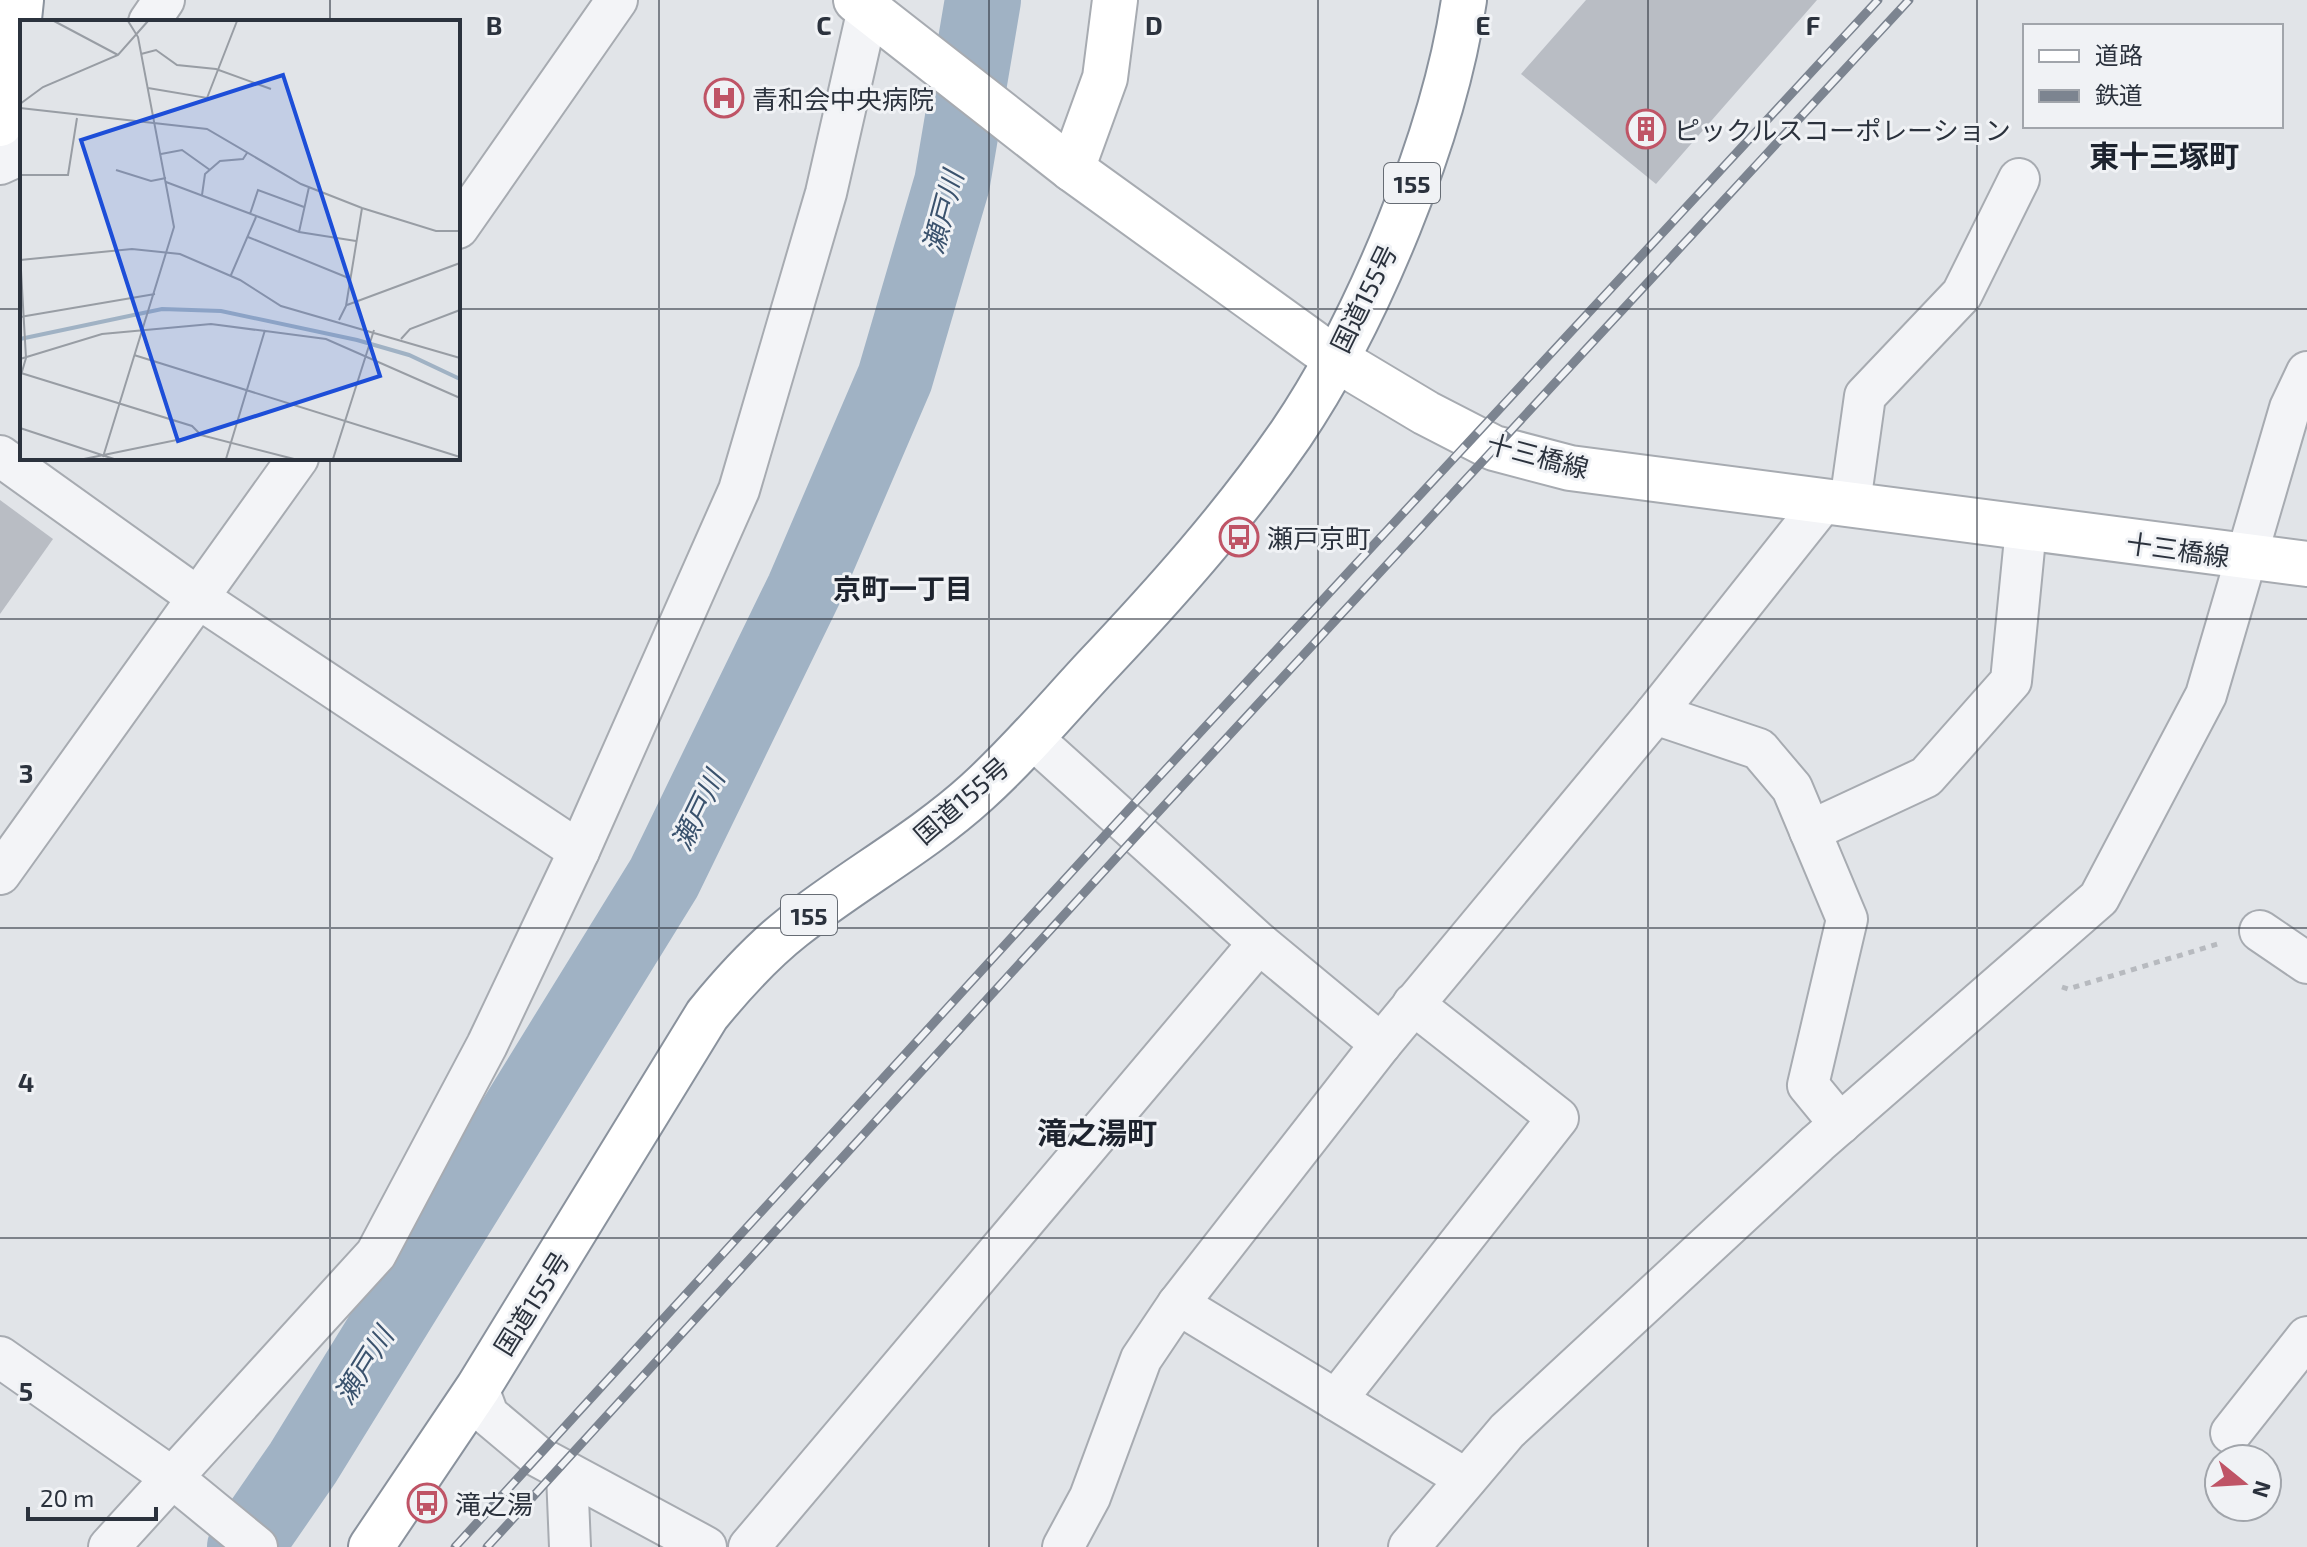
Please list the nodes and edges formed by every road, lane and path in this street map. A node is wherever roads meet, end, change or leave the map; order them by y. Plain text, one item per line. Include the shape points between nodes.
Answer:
1 (21, 0) edge
2 (164, 0) edge
3 (617, 0) edge
4 (1115, 0) edge
5 (1464, 0) edge
6 (874, 11) edge
7 (150, 20) edge
8 (0, 124) edge
9 (20, 155) edge
10 (1057, 157) junction
11 (0, 164) edge
12 (2019, 179) dead end
13 (460, 225) edge
14 (1334, 358) junction
15 (2307, 372) edge
16 (0, 456) edge
17 (297, 460) edge
18 (1838, 502) junction
19 (2026, 528) junction
20 (2249, 558) junction
21 (2307, 564) edge
22 (200, 599) junction
23 (1655, 714) junction
24 (1031, 737) junction
25 (1810, 831) junction
26 (579, 851) junction
27 (0, 874) edge
28 (2260, 931) joint
29 (1259, 943) junction
30 (2307, 963) edge
31 (2018, 969) junction
32 (1413, 1004) junction
33 (1381, 1044) junction
34 (1840, 1124) junction
35 (1178, 1304) junction
36 (2307, 1337) edge
37 (0, 1357) edge
38 (478, 1388) junction
39 (1336, 1400) junction
40 (2231, 1433) dead end
41 (567, 1474) junction
42 (1466, 1479) junction
43 (186, 1489) junction
44 (109, 1547) edge
45 (257, 1547) edge
46 (371, 1547) edge
47 (570, 1547) edge
48 (706, 1547) edge
49 (749, 1547) edge
50 (1063, 1547) edge
51 (1409, 1547) edge

1 - 8 main road via 13,76
2 - 7 street
3 - 13 street
4 - 10 main road via 1105,78
5 - 14 main road, 国道155号 / 155 via 1439,111 1385,258
6 - 10 main road, 十三橋線
6 - 26 street via 739,490
9 - 11 street
10 - 14 main road, 十三橋線
12 - 18 street via 1962,294 1865,396
14 - 18 main road, 十三橋線 via 1494,448 1570,468
14 - 24 main road, 国道155号 / 155 via 1292,431 1246,495
15 - 20 street via 2290,408
16 - 22 street
17 - 22 street
18 - 19 main road, 十三橋線
18 - 23 street
19 - 20 main road, 十三橋線
19 - 25 street via 2011,681 1926,777
20 - 21 main road, 十三橋線
20 - 31 street via 2206,695 2099,898
22 - 26 street
22 - 27 street
23 - 25 street via 1759,749 1792,788
23 - 32 street
24 - 29 street
24 - 38 main road, 国道155号 / 155 via 977,792 792,927 740,974 670,1072
25 - 34 street via 1847,919 1808,1085
26 - 43 street via 487,1045 376,1254
28 - 30 street
28 - 31 path via 2068,989
29 - 33 street
29 - 49 street
31 - 34 street
32 - 33 street
32 - 39 street via 1558,1118
33 - 35 street
34 - 42 street via 1507,1431
35 - 39 street
35 - 50 street via 1141,1359 1090,1497
36 - 40 street
37 - 43 street
38 - 41 street via 488,1415 517,1442
38 - 46 main road, 国道155号 / 155
39 - 42 street
41 - 47 street
41 - 48 street
42 - 51 street
43 - 44 street
43 - 45 street

